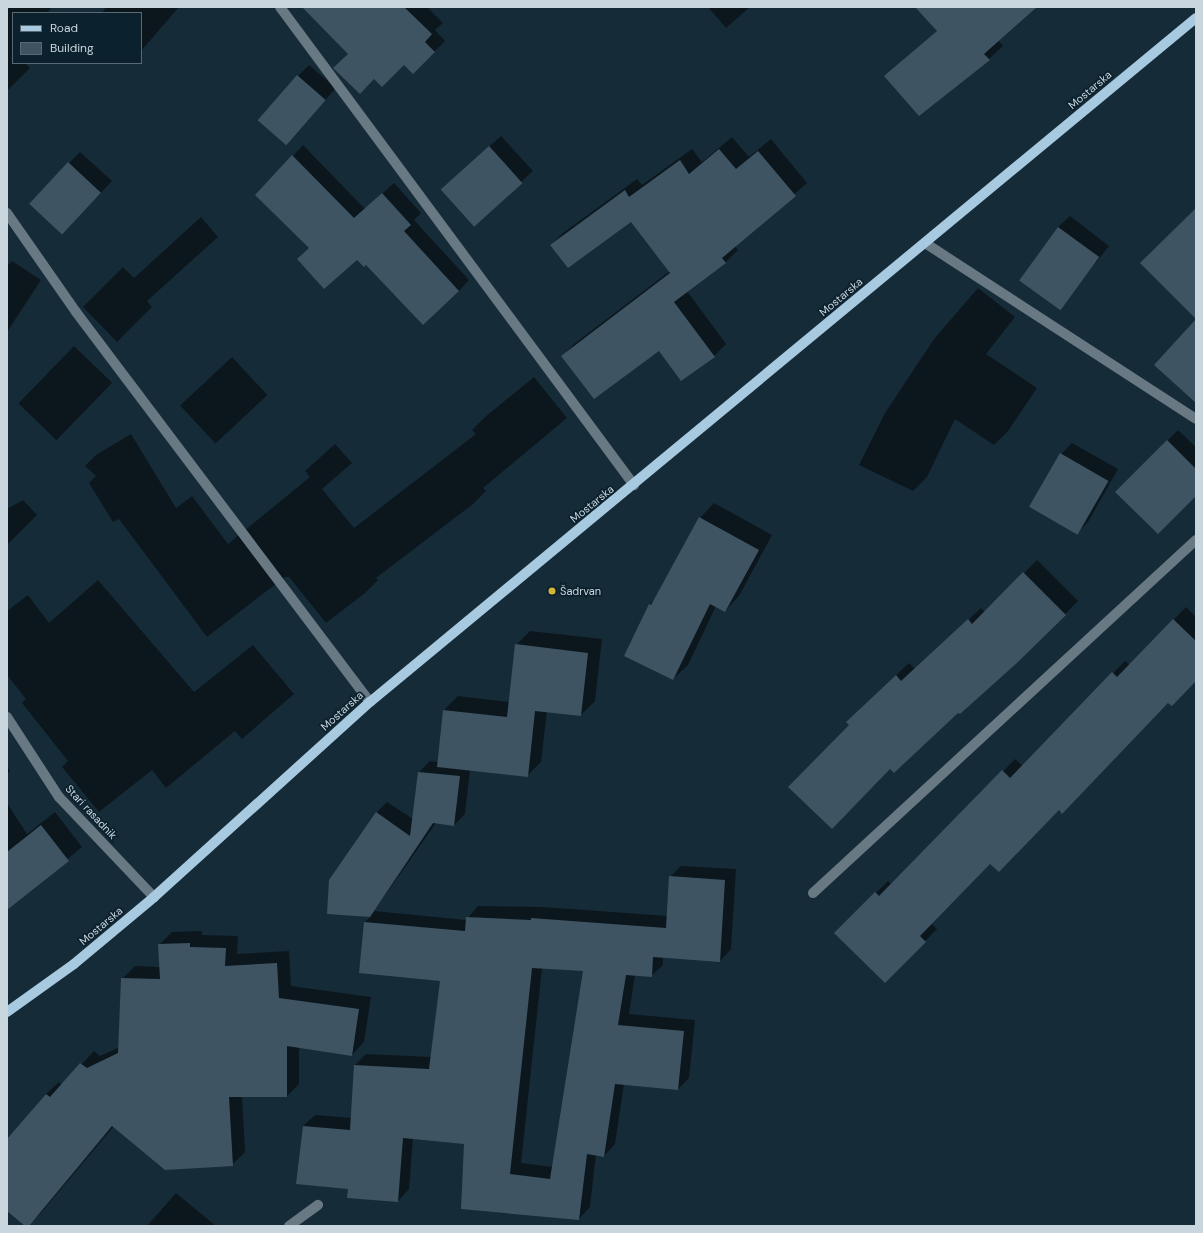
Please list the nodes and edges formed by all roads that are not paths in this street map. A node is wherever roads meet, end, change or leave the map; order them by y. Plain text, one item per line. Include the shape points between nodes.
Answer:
1 (280, 7) edge
2 (1196, 18) edge
3 (7, 213) edge
4 (925, 242) junction
5 (1196, 419) edge
6 (634, 485) junction
7 (1196, 540) edge
8 (370, 702) junction
9 (7, 717) edge
10 (813, 893) dead end
11 (154, 897) junction
12 (7, 1012) edge
13 (318, 1206) dead end
14 (290, 1226) edge

1 - 6 street
2 - 4 main road, Mostarska
3 - 8 street via 76,312
4 - 5 street
4 - 6 main road, Mostarska
6 - 8 main road, Mostarska
7 - 10 street
8 - 11 main road, Mostarska
9 - 11 street, Stari rasadnik via 59,797
11 - 12 main road, Mostarska via 74,964
13 - 14 street

